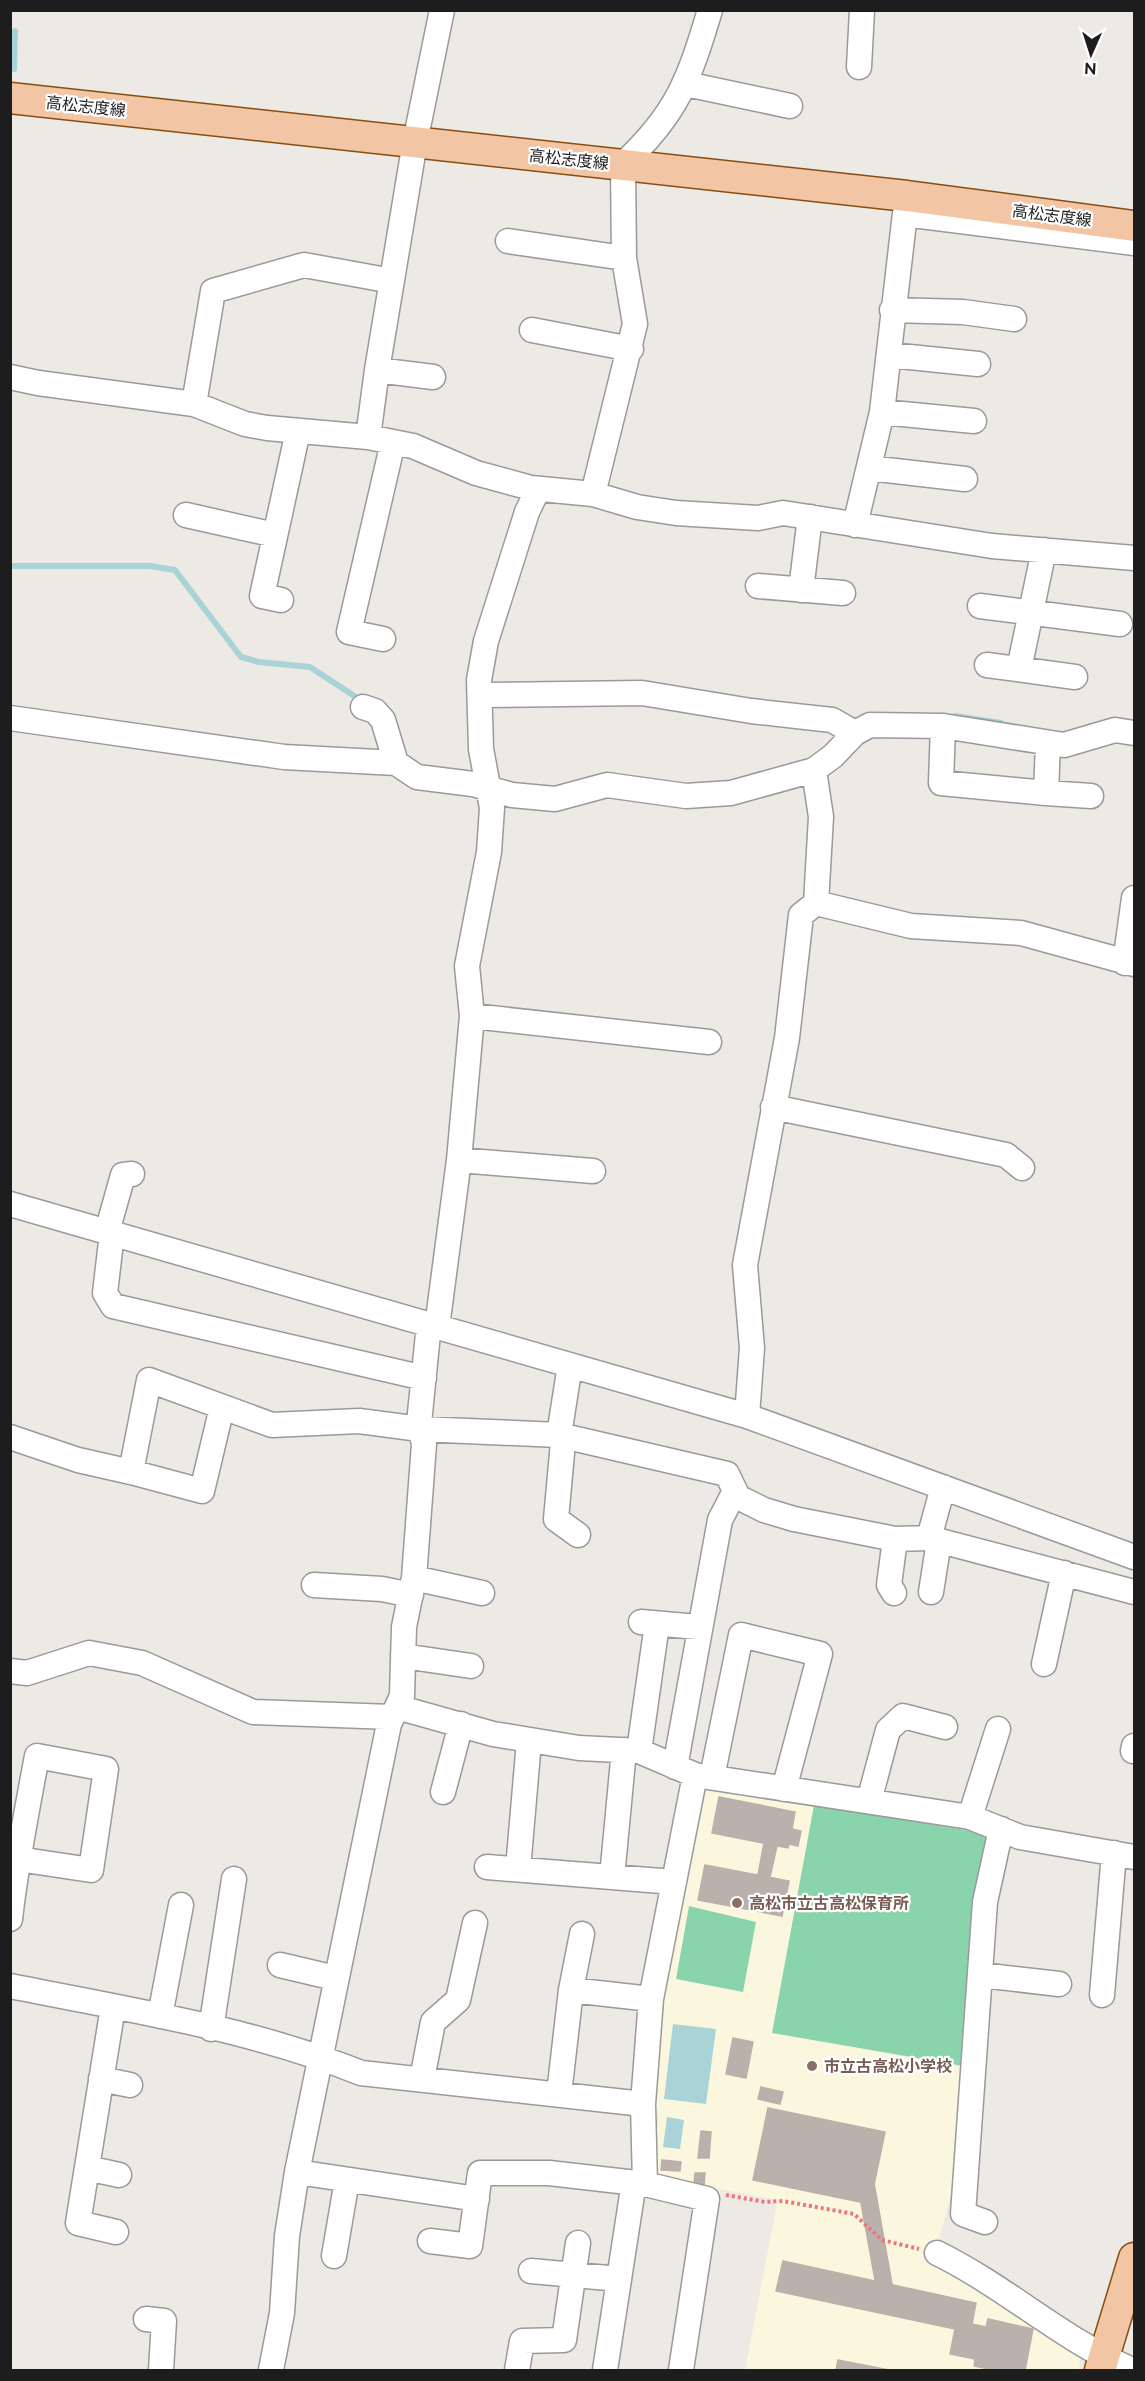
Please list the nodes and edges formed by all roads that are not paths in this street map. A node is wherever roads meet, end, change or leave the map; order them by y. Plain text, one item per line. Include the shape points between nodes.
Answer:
1 (441, 10) edge
2 (710, 10) edge
3 (862, 10) edge
4 (860, 67) dead end
5 (686, 84) junction
6 (10, 98) edge
7 (790, 106) dead end
8 (416, 142) junction
9 (623, 164) junction
10 (906, 205) junction
11 (1133, 229) edge
12 (508, 241) dead end
13 (624, 258) junction
14 (392, 281) junction
15 (892, 310) junction
16 (1014, 318) dead end
17 (532, 330) dead end
18 (631, 349) junction
19 (890, 355) junction
20 (978, 364) dead end
21 (377, 370) junction
22 (10, 377) edge
23 (433, 377) dead end
24 (194, 404) junction
25 (882, 412) junction
26 (974, 421) dead end
27 (298, 431) junction
28 (368, 437) junction
29 (393, 442) junction
30 (869, 468) junction
31 (965, 479) dead end
32 (538, 489) junction
33 (593, 494) junction
34 (186, 515) dead end
35 (810, 517) junction
36 (855, 525) junction
37 (275, 535) junction
38 (1044, 550) junction
39 (1134, 558) edge
40 (758, 586) dead end
41 (801, 590) junction
42 (843, 593) dead end
43 (281, 600) dead end
44 (980, 606) dead end
45 (1031, 612) junction
46 (1120, 624) dead end
47 (383, 639) dead end
48 (987, 665) dead end
49 (1019, 669) junction
50 (1075, 677) dead end
51 (480, 695) junction
52 (363, 707) dead end
53 (10, 718) edge
54 (943, 726) junction
55 (855, 733) junction
56 (1134, 733) edge
57 (1048, 743) junction
58 (396, 763) junction
59 (814, 770) junction
60 (487, 782) junction
61 (1046, 793) junction
62 (1091, 796) dead end
63 (1134, 898) edge
64 (816, 903) junction
65 (1130, 964) edge
66 (472, 1016) junction
67 (709, 1042) dead end
68 (773, 1107) junction
69 (459, 1160) junction
70 (1022, 1168) dead end
71 (593, 1171) dead end
72 (132, 1174) dead end
73 (10, 1204) edge
74 (109, 1232) junction
75 (433, 1326) junction
76 (570, 1365) junction
77 (424, 1378) junction
78 (222, 1407) junction
79 (747, 1416) junction
80 (420, 1429) junction
81 (559, 1435) junction
82 (10, 1437) edge
83 (131, 1472) junction
84 (943, 1487) junction
85 (735, 1491) junction
86 (578, 1535) dead end
87 (895, 1539) junction
88 (934, 1539) junction
89 (1134, 1557) edge
90 (1064, 1573) junction
91 (314, 1585) dead end
92 (413, 1586) junction
93 (931, 1592) dead end
94 (1134, 1592) edge
95 (482, 1593) dead end
96 (894, 1593) dead end
97 (698, 1627) junction
98 (403, 1656) junction
99 (1044, 1664) dead end
100 (471, 1666) dead end
101 (10, 1671) edge
102 (395, 1712) junction
103 (461, 1724) junction
104 (945, 1727) dead end
105 (998, 1729) dead end
106 (529, 1741) junction
107 (631, 1751) junction
108 (694, 1773) junction
109 (784, 1789) junction
110 (443, 1792) dead end
111 (869, 1801) junction
112 (970, 1817) junction
113 (1001, 1829) junction
114 (1124, 1855) edge
115 (18, 1859) junction
116 (487, 1866) dead end
117 (519, 1869) junction
118 (612, 1877) junction
119 (234, 1879) dead end
120 (674, 1882) junction
121 (181, 1905) dead end
122 (10, 1919) edge
123 (475, 1923) dead end
124 (582, 1934) dead end
125 (280, 1965) dead end
126 (981, 1975) junction
127 (335, 1978) junction
128 (1059, 1984) dead end
129 (11, 1986) edge
130 (571, 1990) junction
131 (1102, 1995) dead end
132 (651, 1999) junction
133 (113, 2007) junction
134 (160, 2016) junction
135 (211, 2029) junction
136 (319, 2056) junction
137 (101, 2079) junction
138 (422, 2079) junction
139 (129, 2085) dead end
140 (559, 2094) junction
141 (643, 2104) junction
142 (87, 2168) junction
143 (297, 2172) junction
144 (119, 2175) dead end
145 (347, 2180) junction
146 (639, 2183) junction
147 (477, 2199) junction
148 (985, 2222) dead end
149 (116, 2232) dead end
150 (430, 2241) dead end
151 (578, 2243) dead end
152 (937, 2253) road end
153 (334, 2256) dead end
154 (1134, 2258) edge
155 (531, 2271) dead end
156 (573, 2274) junction
157 (619, 2279) junction
158 (146, 2319) dead end
159 (1102, 2364) edge
160 (161, 2370) edge
161 (271, 2370) edge
162 (517, 2370) edge
163 (605, 2370) edge
164 (681, 2370) edge
165 (1132, 2370) edge

1 - 8 street
2 - 5 street
3 - 4 street
5 - 7 street
5 - 9 street via 675,105
6 - 8 main road, 高松志度線
8 - 9 main road, 高松志度線
8 - 14 street
9 - 10 main road, 高松志度線
9 - 13 street
10 - 11 main road, 高松志度線
10 - 15 street
12 - 13 street
13 - 18 street via 635,324
14 - 21 street
14 - 24 street via 304,265 213,291
15 - 16 street
15 - 19 street
17 - 18 street
18 - 33 street
19 - 20 street
19 - 25 street
21 - 23 street
21 - 28 street
22 - 24 street
24 - 27 street via 245,424
25 - 26 street
25 - 30 street
27 - 28 street
27 - 37 street
28 - 29 street
29 - 32 street via 413,446 476,473
29 - 47 street via 349,632
30 - 31 street
30 - 36 street
32 - 33 street
32 - 51 street via 486,641
33 - 35 street via 676,513 758,518 783,513
34 - 37 street
35 - 36 street
35 - 41 street
36 - 38 street
37 - 43 street via 262,596
38 - 39 street
38 - 45 street
40 - 41 street
41 - 42 street
44 - 45 street
45 - 46 street
45 - 49 street
48 - 49 street
49 - 50 street
51 - 55 street via 642,693 832,720
51 - 60 street
52 - 58 street via 375,711 383,720
53 - 58 street via 284,757
54 - 55 street via 870,726
54 - 57 street
54 - 61 street via 941,783
55 - 59 street
56 - 57 street via 1115,730 1064,745
57 - 61 street
58 - 60 street via 417,777
59 - 60 street via 714,796 608,785 555,799
59 - 64 street via 821,817
60 - 66 street via 492,808 489,852 467,966
61 - 62 street
63 - 65 street
64 - 65 street via 911,926 1021,933
64 - 68 street via 801,915 787,1038
66 - 67 street
66 - 69 street
68 - 70 street via 1006,1155
68 - 79 street via 745,1265 752,1348
69 - 71 street
69 - 75 street
72 - 74 street via 123,1175
73 - 74 street
74 - 75 street
74 - 77 street via 105,1293 113,1306
75 - 76 street
75 - 77 street
76 - 79 street
76 - 81 street
77 - 80 street
78 - 80 street via 272,1425 359,1421
78 - 83 street via 202,1491
78 - 83 street via 149,1380
79 - 84 street
80 - 81 street
80 - 92 street via 424,1444
81 - 85 street via 727,1474
81 - 86 street via 563,1442 556,1518
82 - 83 street via 78,1460
84 - 88 street
84 - 89 street
85 - 87 street via 738,1497 764,1510
85 - 97 street via 720,1520
87 - 88 street
87 - 96 street via 889,1585
88 - 90 street
88 - 93 street
90 - 94 street
90 - 99 street
91 - 92 street via 382,1589
92 - 95 street
92 - 98 street via 404,1627
97 - 107 street via 648,1623 648,1689
97 - 108 street
98 - 100 street
98 - 102 street via 402,1696
101 - 102 street via 27,1673 89,1653 142,1663 253,1712
102 - 103 street
102 - 127 street
103 - 106 street
103 - 110 street
104 - 111 street via 903,1716 888,1730
105 - 112 street
106 - 107 street
106 - 117 street
107 - 108 street
107 - 118 street
108 - 109 street
108 - 109 street via 741,1635 820,1654
108 - 120 street
109 - 111 street
111 - 112 street
112 - 113 street
113 - 114 street via 1020,1837
113 - 126 street via 985,1902
114 - 131 street
115 - 115 street via 37,1756 106,1769 91,1870
115 - 122 street
116 - 117 street
117 - 118 street
118 - 120 street
119 - 135 street
120 - 132 street
121 - 134 street
123 - 138 street via 458,2000 433,2022
124 - 130 street
125 - 127 street
126 - 128 street
126 - 148 street via 963,2214
127 - 136 street
129 - 133 street
130 - 132 street
130 - 140 street
132 - 141 street
133 - 134 street
133 - 137 street
134 - 135 street
135 - 136 street
136 - 138 street via 361,2073
136 - 143 street
137 - 139 street
137 - 142 street
138 - 140 street
140 - 141 street
141 - 146 street
142 - 144 street
142 - 149 street via 78,2223
143 - 145 street
143 - 161 street via 287,2236 282,2313
145 - 147 street
145 - 153 street
146 - 147 street via 549,2173 480,2173
146 - 157 street
146 - 164 street via 707,2199
147 - 150 street via 470,2246
151 - 156 street
152 - 159 street via 974,2271
154 - 159 main road
155 - 156 street
156 - 157 street
156 - 162 street via 564,2340 522,2341
157 - 163 street
158 - 160 street via 164,2320
159 - 165 street

